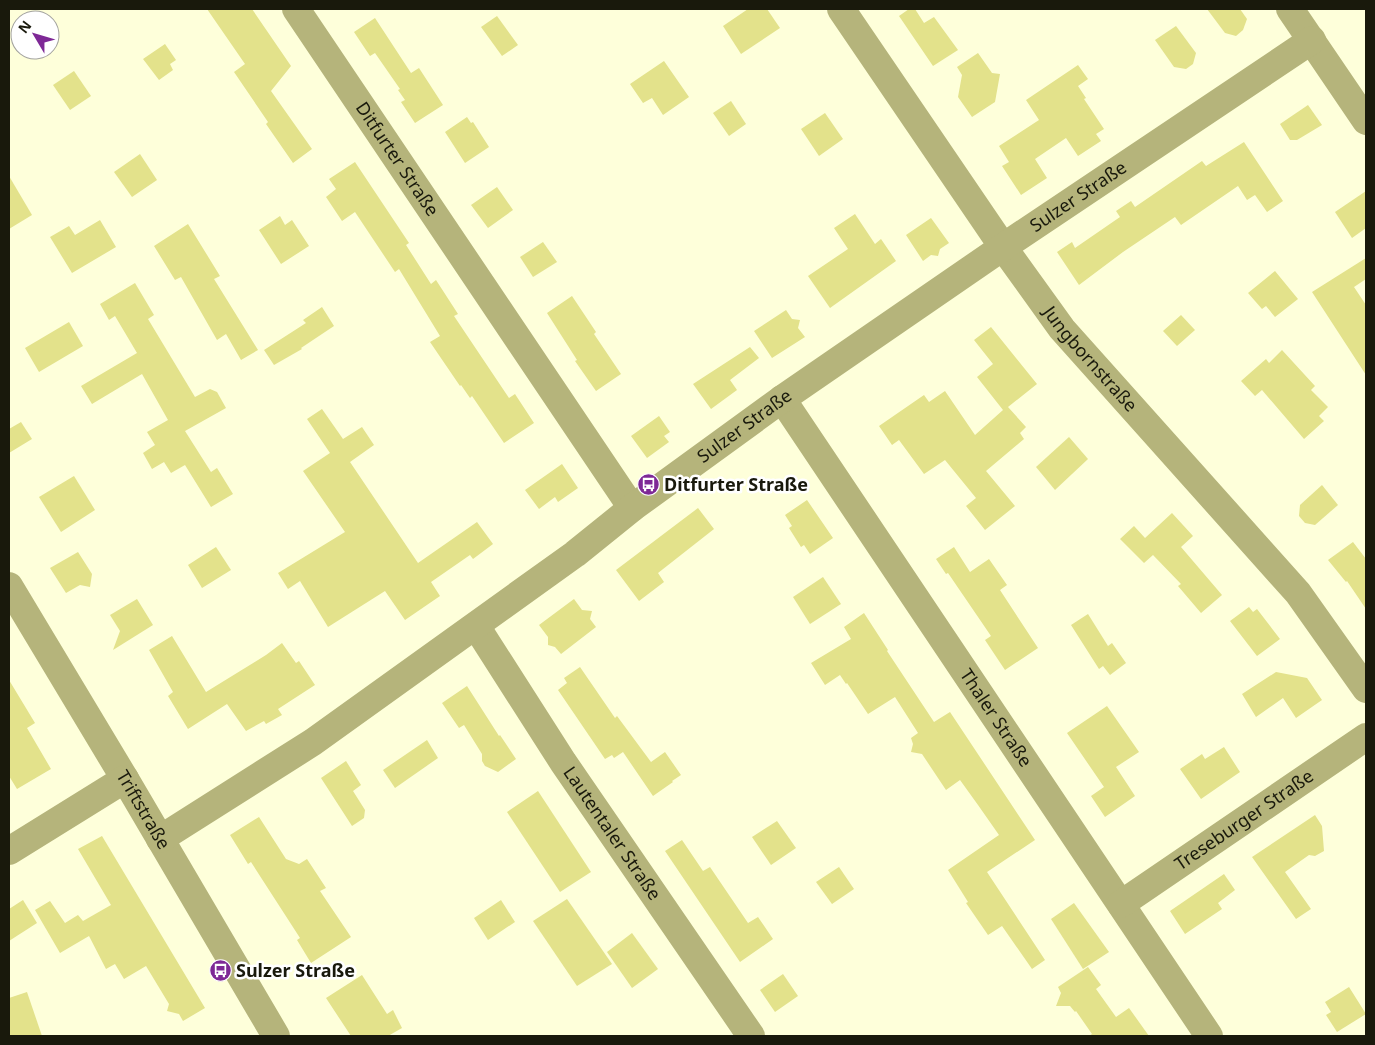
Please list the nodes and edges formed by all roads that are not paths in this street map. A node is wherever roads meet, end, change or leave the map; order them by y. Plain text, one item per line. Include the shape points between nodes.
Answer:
1 (296, 9) edge
2 (842, 9) edge
3 (1290, 9) edge
4 (1312, 40) junction
5 (1366, 121) edge
6 (1003, 247) junction
7 (782, 399) junction
8 (632, 508) junction
9 (9, 586) edge
10 (476, 626) junction
11 (1366, 689) edge
12 (1366, 737) edge
13 (125, 779) junction
14 (160, 839) junction
15 (9, 851) edge
16 (1121, 904) junction
17 (276, 1036) edge
18 (751, 1036) edge
19 (1209, 1036) edge

1 - 8 street, Ditfurter Straße
2 - 6 street, Jungbornstraße
3 - 4 street
4 - 5 street
4 - 6 street, Sulzer Straße
6 - 7 street, Sulzer Straße
6 - 11 street, Jungbornstraße via 1062,329 1298,593
7 - 8 street, Sulzer Straße
7 - 16 street, Thaler Straße
8 - 10 street, Sulzer Straße
9 - 13 street, Triftstraße
10 - 14 street, Sulzer Straße via 313,742
10 - 18 street, Lautentaler Straße via 563,762
12 - 16 street, Treseburger Straße
13 - 14 street, Triftstraße
13 - 15 street
14 - 17 street, Triftstraße
16 - 19 street, Thaler Straße

